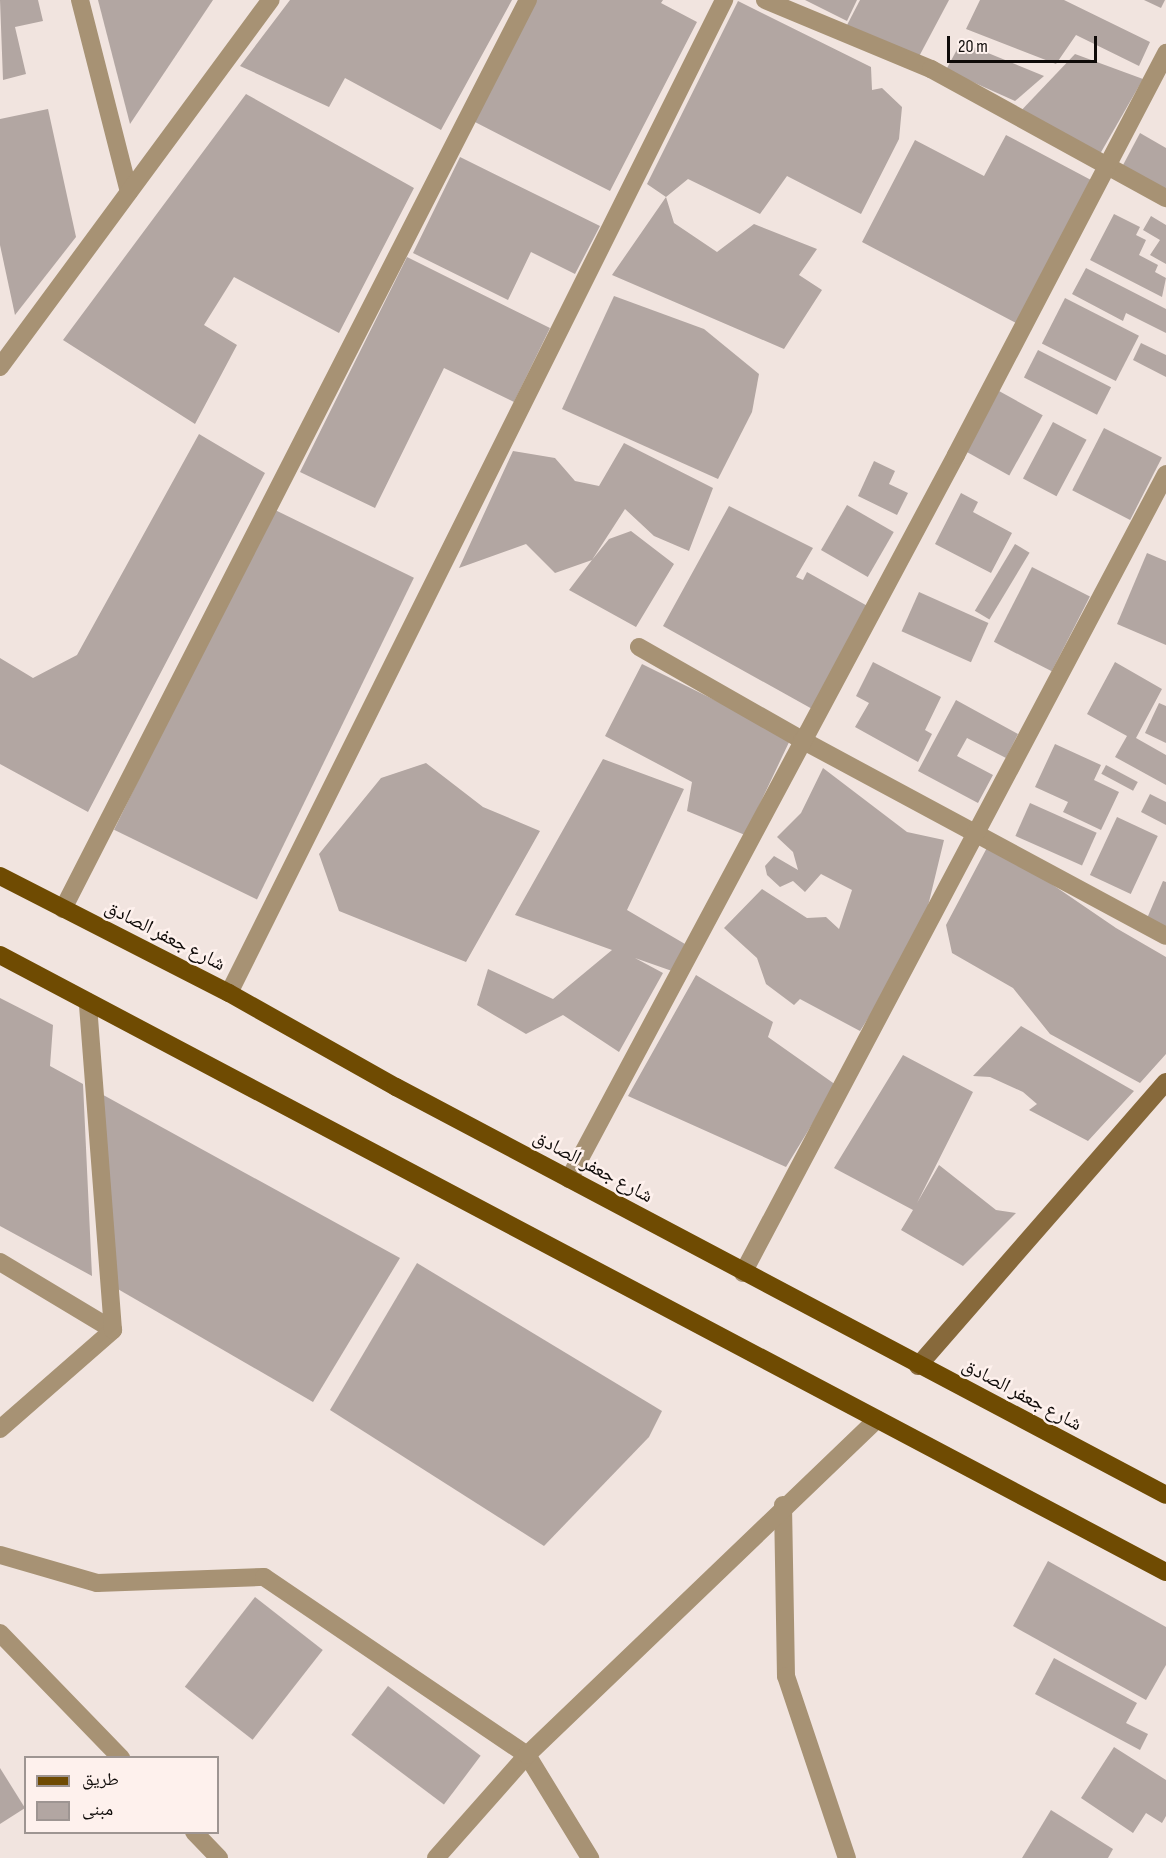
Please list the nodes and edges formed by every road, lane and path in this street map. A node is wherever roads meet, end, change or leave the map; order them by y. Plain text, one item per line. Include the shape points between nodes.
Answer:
1 (80, 0) edge
2 (528, 0) edge
3 (724, 0) edge
4 (765, 0) edge
5 (270, 1) edge
6 (1166, 53) edge
7 (1105, 166) junction
8 (129, 192) junction
9 (1166, 198) edge
10 (0, 367) edge
11 (1166, 474) edge
12 (639, 647) dead end
13 (802, 740) junction
14 (974, 832) junction
15 (0, 876) edge
16 (63, 909) junction
17 (1166, 936) edge
18 (0, 955) edge
19 (229, 993) junction
20 (88, 1002) junction
21 (1166, 1082) edge
22 (569, 1179) junction
23 (0, 1262) edge
24 (744, 1272) junction
25 (113, 1330) junction
26 (918, 1366) junction
27 (878, 1419) junction
28 (0, 1429) edge
29 (1164, 1491) edge
30 (783, 1505) junction
31 (0, 1555) edge
32 (1166, 1572) edge
33 (0, 1633) edge
34 (526, 1755) junction
35 (119, 1756) edge
36 (195, 1834) edge
37 (219, 1858) edge
38 (436, 1858) edge
39 (590, 1858) edge
40 (847, 1858) edge

1 - 8 street
2 - 16 street
3 - 19 street
4 - 7 street via 931,69
5 - 8 street
6 - 7 street
7 - 9 street
7 - 13 street via 956,455
8 - 10 street
11 - 14 street
12 - 13 street
13 - 14 street
13 - 22 street
14 - 17 street
14 - 24 street
15 - 16 main road, شارع جعفر الصادق
16 - 19 main road, شارع جعفر الصادق
18 - 20 main road
19 - 22 main road, شارع جعفر الصادق
20 - 25 street
20 - 27 main road
21 - 26 street
22 - 24 main road, شارع جعفر الصادق
23 - 25 street
24 - 26 main road, شارع جعفر الصادق
25 - 28 street
26 - 29 main road, شارع جعفر الصادق
27 - 30 street
27 - 32 main road
30 - 34 street
30 - 40 street via 786,1676
31 - 34 street via 97,1583 264,1577
33 - 35 street
34 - 38 street
34 - 39 street
36 - 37 street

